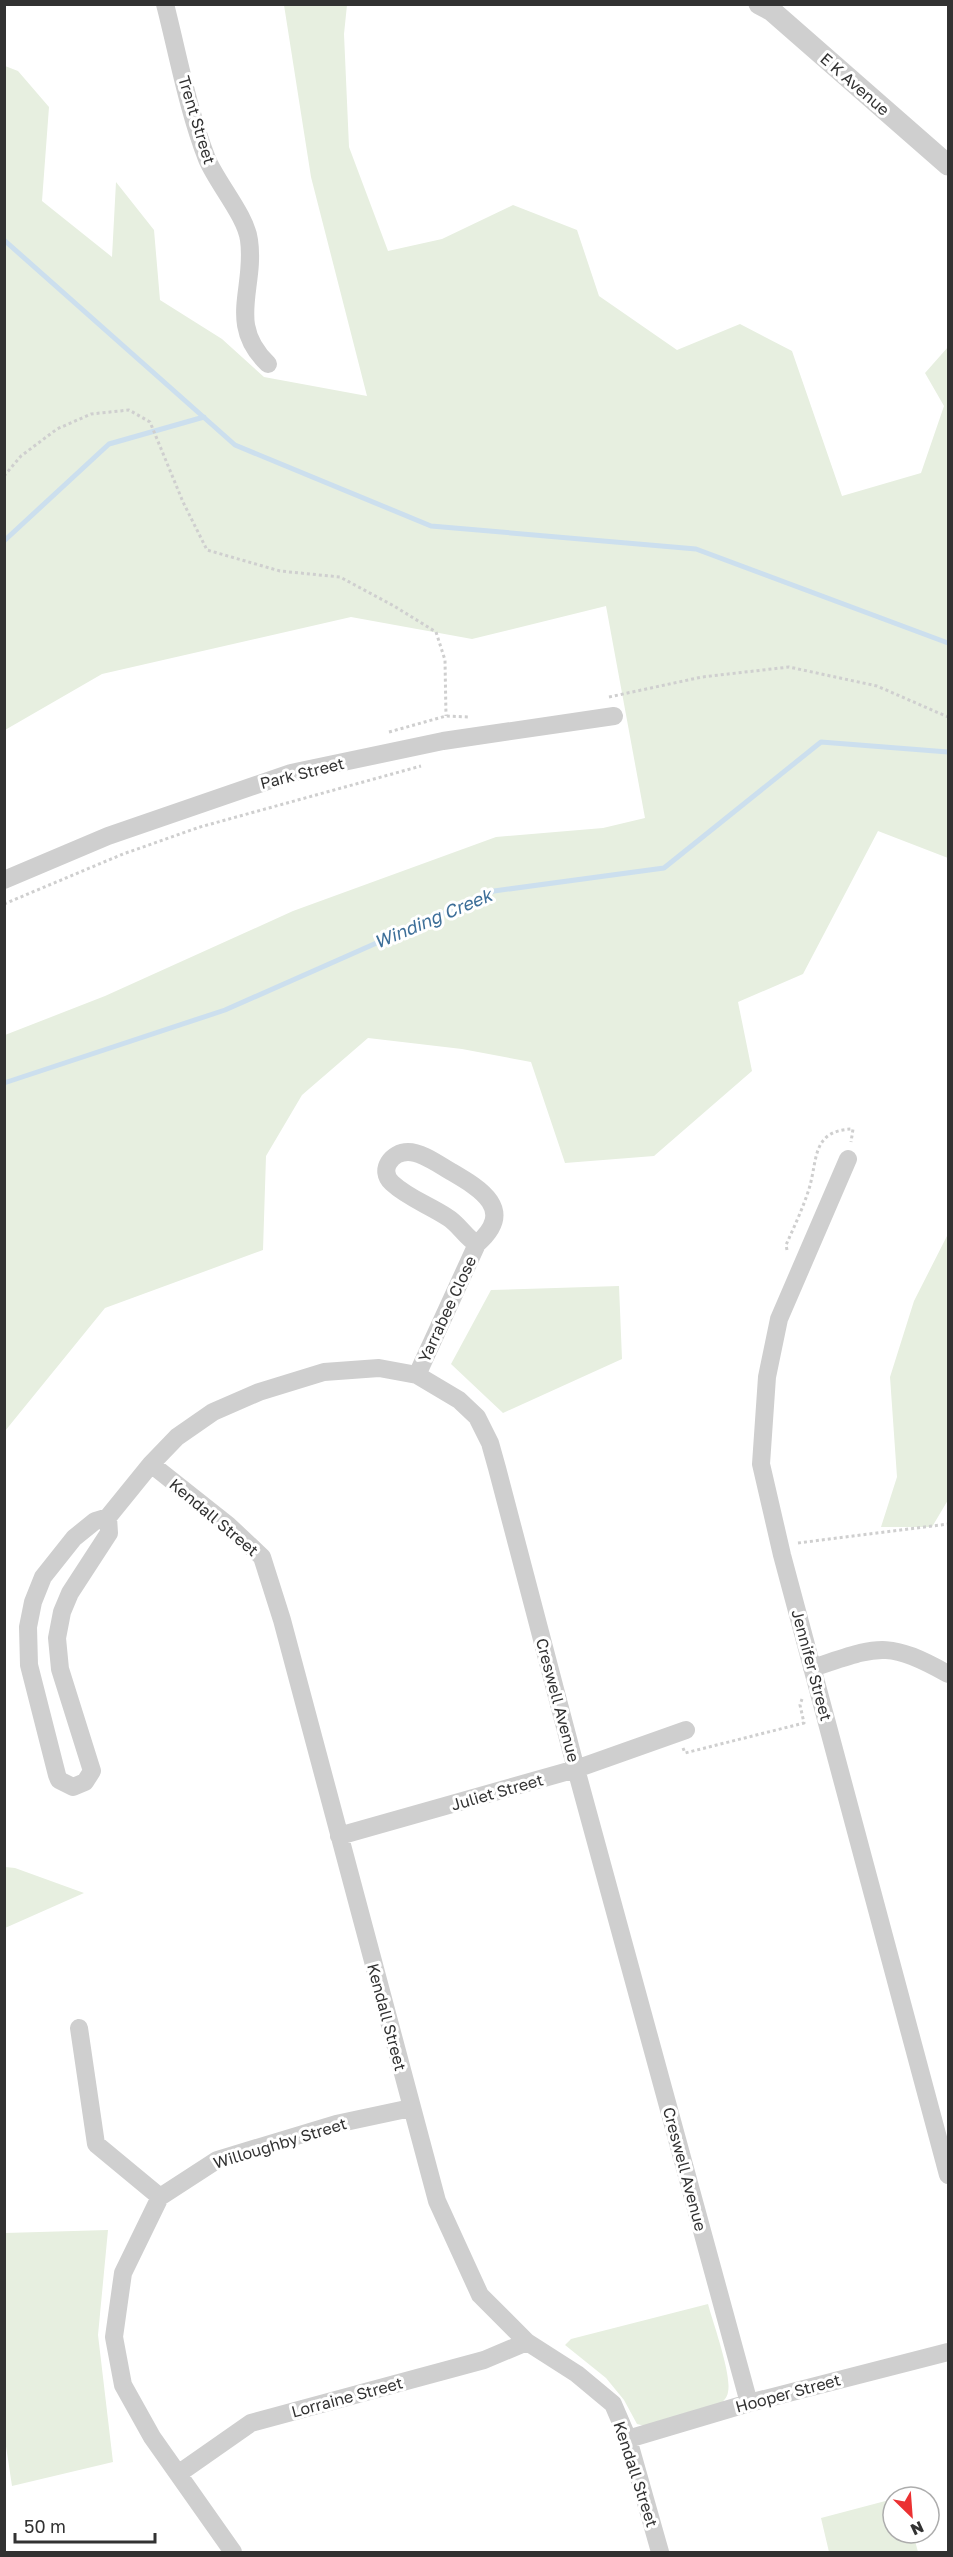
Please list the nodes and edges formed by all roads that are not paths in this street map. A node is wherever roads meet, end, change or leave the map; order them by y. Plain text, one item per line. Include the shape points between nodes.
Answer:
1 (165, 4) edge
2 (759, 4) edge
3 (948, 165) edge
4 (268, 364) dead end
5 (614, 716) dead end
6 (4, 880) edge
7 (848, 1159) dead end
8 (477, 1244) junction
9 (417, 1375) junction
10 (151, 1464) junction
11 (108, 1516) junction
12 (812, 1668) junction
13 (948, 1674) edge
14 (686, 1730) dead end
15 (576, 1769) junction
16 (339, 1836) junction
17 (79, 2028) dead end
18 (411, 2108) junction
19 (948, 2175) edge
20 (160, 2197) junction
21 (526, 2342) junction
22 (948, 2352) edge
23 (749, 2403) junction
24 (628, 2439) junction
25 (178, 2474) junction
26 (233, 2553) edge
27 (660, 2553) edge

1 - 4 street, Trent Street via 203,149 247,232 246,335
2 - 3 street, E K Avenue via 772,11
5 - 6 street, Park Street via 465,738 291,772 108,836
7 - 12 street, Jennifer Street via 779,1319 767,1377 761,1464 790,1542
8 - 8 street, Yarrabee Close via 449,1218 392,1183 387,1168 393,1157 416,1154 487,1195 492,1203 492,1224
8 - 9 street, Yarrabee Close
9 - 10 street, Creswell Avenue via 379,1368 324,1372 259,1392 213,1412 177,1437
9 - 15 street, Creswell Avenue via 459,1400 477,1417 490,1443
10 - 11 street, Creswell Avenue
10 - 16 street, Kendall Street via 262,1557
11 - 11 street, Creswell Avenue via 109,1533 70,1593 57,1638 60,1669 92,1771 85,1782 73,1787 57,1775 29,1665 28,1627 43,1577 74,1538
12 - 13 street via 886,1648 909,1654
12 - 19 street, Jennifer Street
14 - 15 street, Juliet Street
15 - 16 street, Juliet Street
15 - 23 street, Creswell Avenue
16 - 18 street, Kendall Street
17 - 20 street via 96,2144
18 - 20 street, Willoughby Street via 336,2124 216,2160
18 - 21 street, Kendall Street via 437,2201 480,2295
20 - 25 street via 123,2273 114,2337 123,2385
21 - 24 street, Kendall Street via 577,2374 612,2404
21 - 25 street, Lorraine Street via 484,2360 251,2423
22 - 23 street, Hooper Street
23 - 24 street, Hooper Street
24 - 27 street, Kendall Street
25 - 26 street

